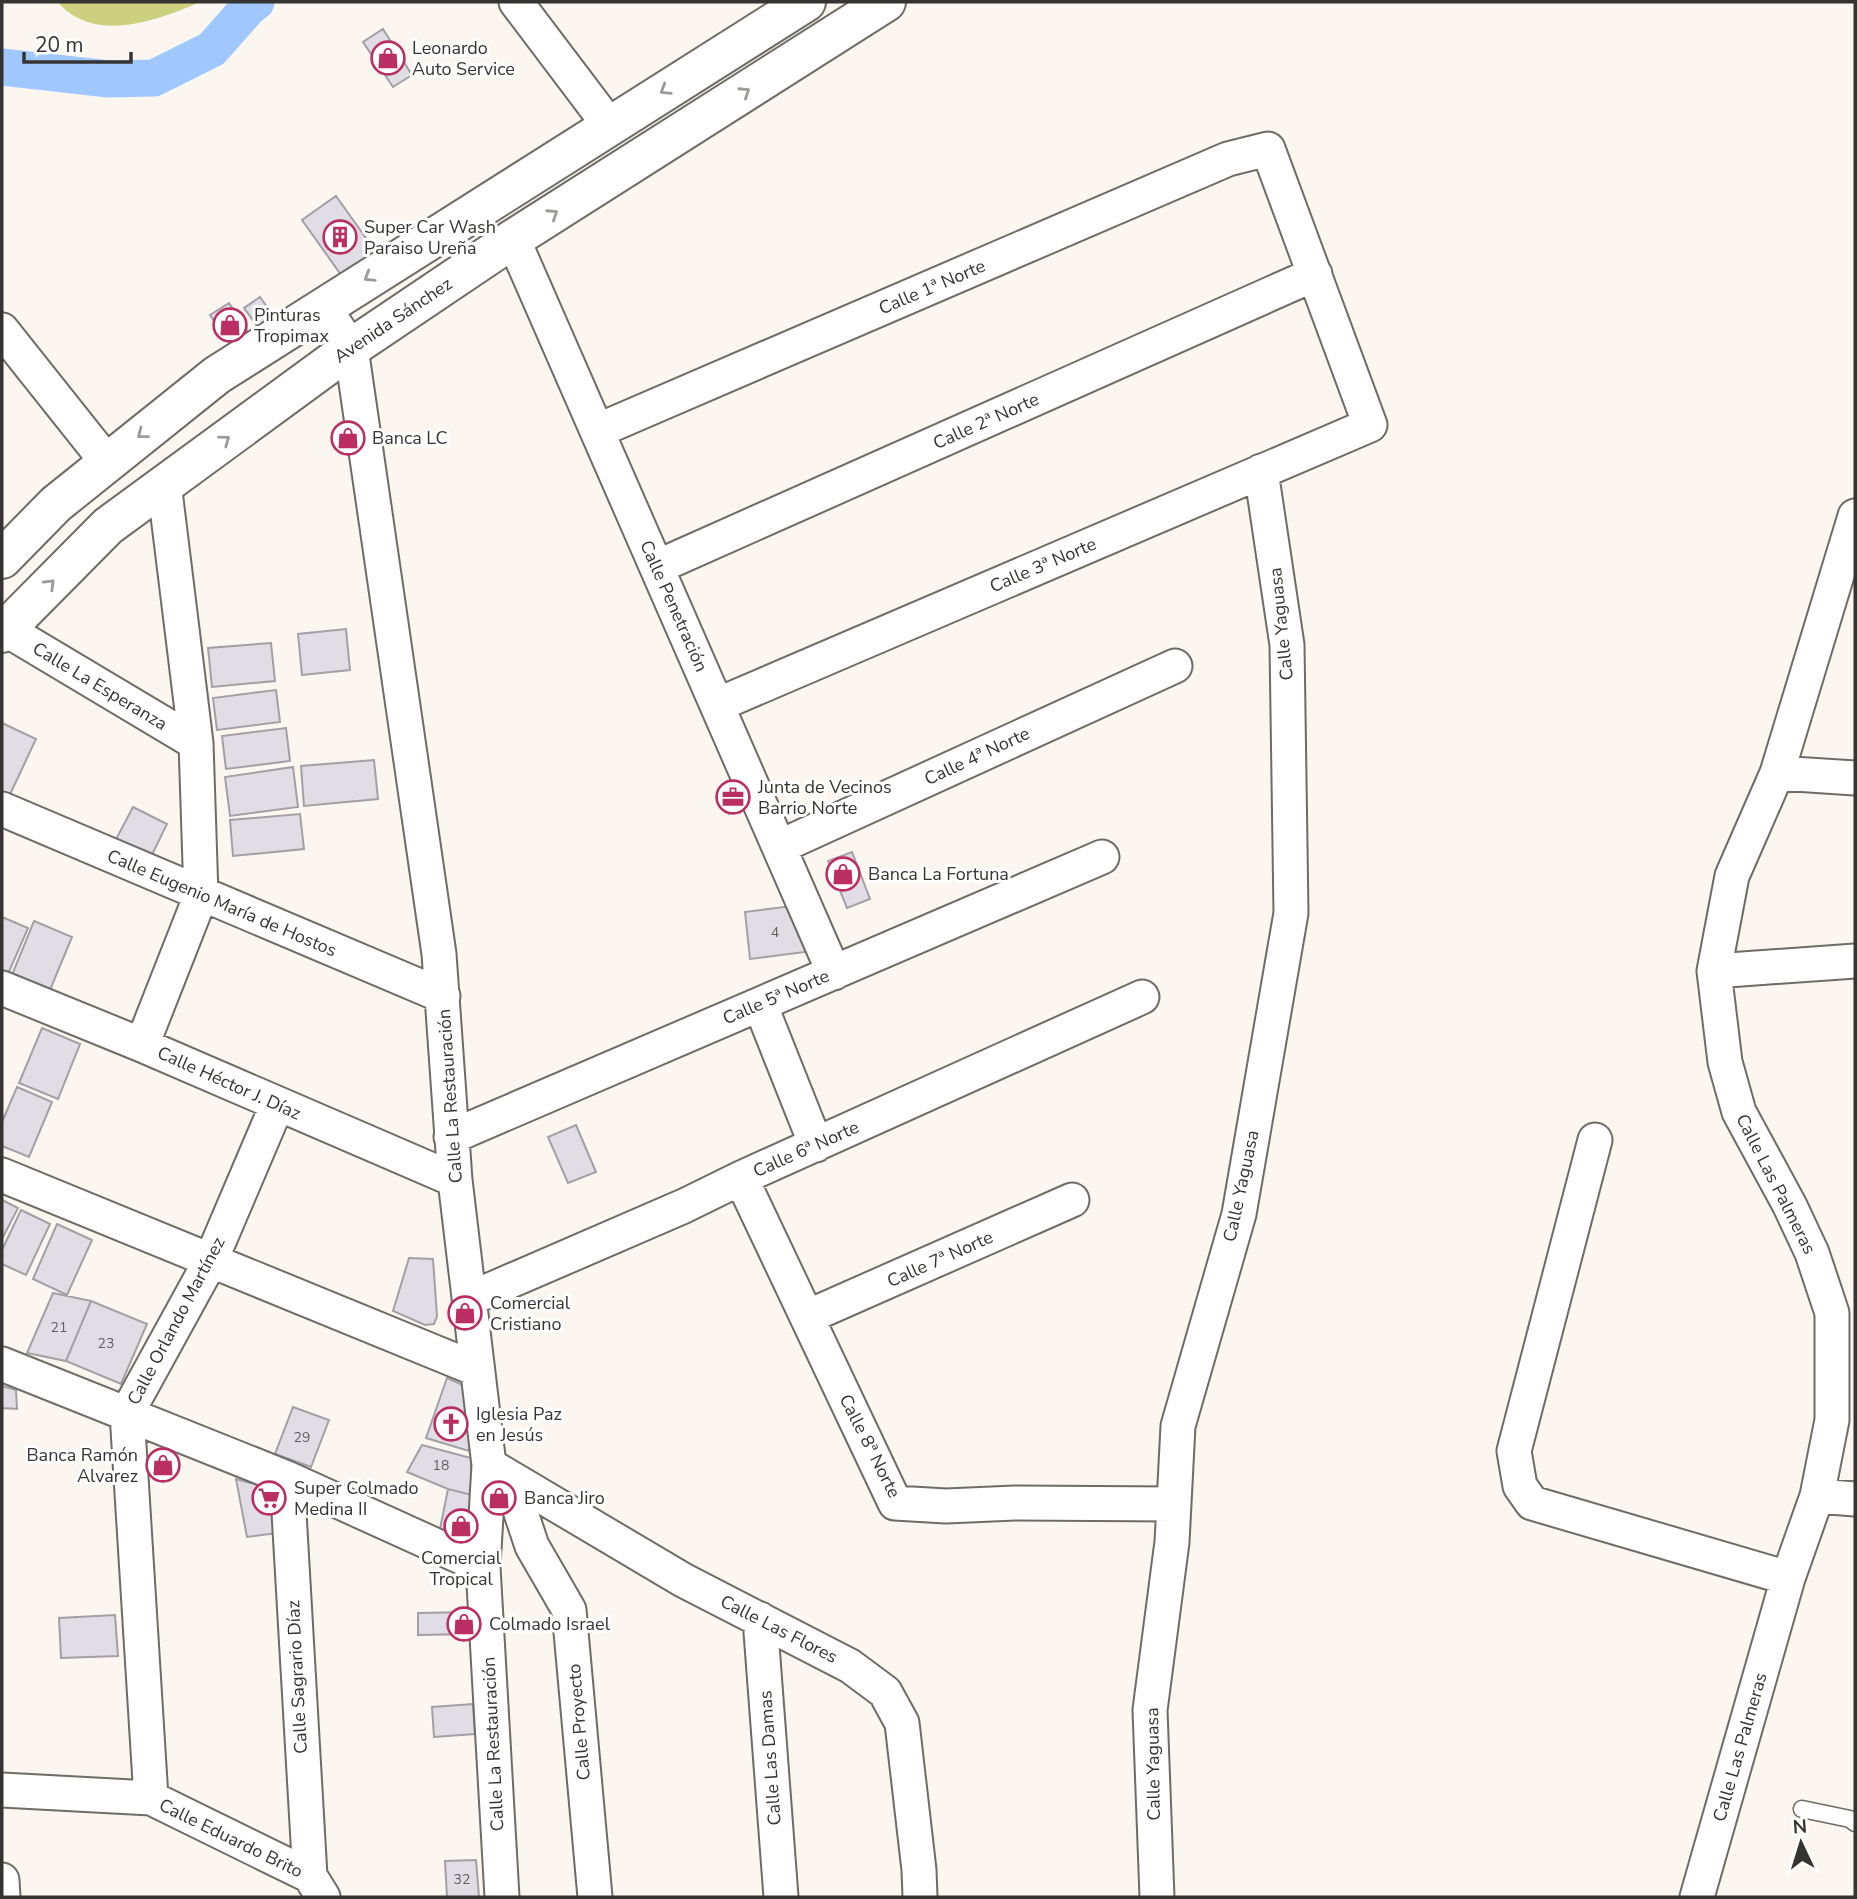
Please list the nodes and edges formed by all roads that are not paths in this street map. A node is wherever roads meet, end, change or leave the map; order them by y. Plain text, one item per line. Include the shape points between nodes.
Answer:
1 (516, 2) edge
2 (806, 2) edge
3 (886, 2) edge
4 (609, 125) junction
5 (513, 240) junction
6 (1315, 274) junction
7 (323, 306) junction
8 (2, 330) edge
9 (351, 348) junction
10 (597, 431) junction
11 (107, 462) junction
12 (1261, 471) junction
13 (164, 483) junction
14 (1855, 516) edge
15 (2, 559) edge
16 (657, 567) junction
17 (3, 631) edge
18 (1175, 666) dead end
19 (717, 705) junction
20 (196, 743) junction
21 (1777, 773) junction
22 (1855, 778) edge
23 (2, 809) edge
24 (779, 847) junction
25 (1102, 857) dead end
26 (201, 895) junction
27 (1855, 961) edge
28 (1714, 971) junction
29 (834, 973) junction
30 (2, 988) edge
31 (443, 996) junction
32 (1142, 997) dead end
33 (760, 1004) junction
34 (142, 1045) junction
35 (276, 1105) junction
36 (451, 1138) junction
37 (1595, 1140) dead end
38 (816, 1145) junction
39 (2, 1175) edge
40 (741, 1178) junction
41 (455, 1180) junction
42 (1072, 1200) dead end
43 (211, 1260) junction
44 (469, 1299) junction
45 (807, 1317) junction
46 (2, 1364) edge
47 (476, 1369) junction
48 (127, 1413) junction
49 (499, 1471) junction
50 (287, 1478) junction
51 (1817, 1496) junction
52 (1855, 1499) edge
53 (1174, 1504) junction
54 (483, 1567) junction
55 (1788, 1578) junction
56 (760, 1619) junction
57 (2, 1790) edge
58 (151, 1798) junction
59 (1802, 1809) dead end
60 (1855, 1824) edge
61 (2, 1880) edge
62 (317, 1887) edge
63 (3, 1897) edge
64 (502, 1897) edge
65 (595, 1897) edge
66 (781, 1897) edge
67 (920, 1897) edge
68 (1157, 1897) edge
69 (1698, 1897) edge

1 - 4 street
2 -> 4 street
5 -> 3 street, Avenida Sánchez
4 -> 7 street
5 - 9 street, Avenida Sánchez
5 - 10 street, Calle Penetración
6 - 10 street, Calle 1ª Norte via 1268,149 1228,159
6 - 12 street, Calle 3ª Norte via 1370,425
6 - 16 street, Calle 2ª Norte
7 - 9 street, Calle La Restauración
7 -> 11 street via 217,375
8 - 11 street
13 -> 9 street, Avenida Sánchez
9 - 31 street, Calle La Restauración
10 - 16 street, Calle Penetración
11 - 15 street via 56,504
12 - 19 street, Calle 3ª Norte
12 - 53 street, Calle Yaguasa via 1287,645 1291,913 1239,1214 1178,1426
17 -> 13 street, Avenida Sánchez via 108,526
13 - 20 street
14 - 21 street, Calle Las Palmeras
16 - 19 street, Calle Penetración
17 - 20 street, Calle La Esperanza
18 - 24 street, Calle 4ª Norte
19 - 24 street, Calle Penetración
20 - 26 street
21 - 22 street
21 - 28 street, Calle Las Palmeras via 1732,876
23 - 26 street, Calle Eugenio María de Hostos
24 - 29 street, Calle Penetración
25 - 29 street, Calle 5ª Norte
26 - 31 street, Calle Eugenio María de Hostos
26 - 34 street
27 - 28 street
28 - 51 street, Calle Las Palmeras via 1725,1062 1739,1112 1796,1217 1832,1313 1832,1420
29 - 33 street, Calle 5ª Norte
30 - 34 street, Calle Héctor J. Díaz
31 - 36 street, Calle La Restauración
32 - 38 street, Calle 6ª Norte
33 - 36 street, Calle 5ª Norte
33 - 38 street
34 - 35 street, Calle Héctor J. Díaz
35 - 41 street, Calle Héctor J. Díaz
35 - 43 street, Calle Orlando Martínez
36 - 41 street, Calle La Restauración
37 - 55 street via 1514,1451 1520,1486 1532,1503
38 - 40 street, Calle 6ª Norte
39 - 43 street
40 - 44 street, Calle 6ª Norte
40 - 45 street, Calle 8ª Norte
41 - 44 street, Calle La Restauración
42 - 45 street, Calle 7ª Norte
43 - 47 street
43 - 48 street, Calle Orlando Martínez
44 - 47 street, Calle La Restauración
45 - 53 street, Calle 8ª Norte via 894,1503
46 - 48 street
47 - 49 street, Calle La Restauración
48 - 50 street
48 - 58 street, Calle Orlando Martínez
49 - 54 street, Calle La Restauración
49 - 56 street, Calle Las Flores via 683,1580
49 - 65 street, Calle Proyecto via 532,1546 569,1610
50 - 54 street
50 - 62 street, Calle Sagrario Díaz
51 - 52 street
51 - 55 street, Calle Las Palmeras
53 - 68 street, Calle Yaguasa via 1150,1710
54 - 64 street, Calle La Restauración
55 - 69 street, Calle Las Palmeras
56 - 66 street, Calle Las Damas
56 - 67 street, Calle Las Flores via 850,1666 885,1692 902,1723
57 - 58 street, Calle Eduardo Brito
58 - 62 street, Calle Eduardo Brito
59 - 60 lane
61 - 63 street

